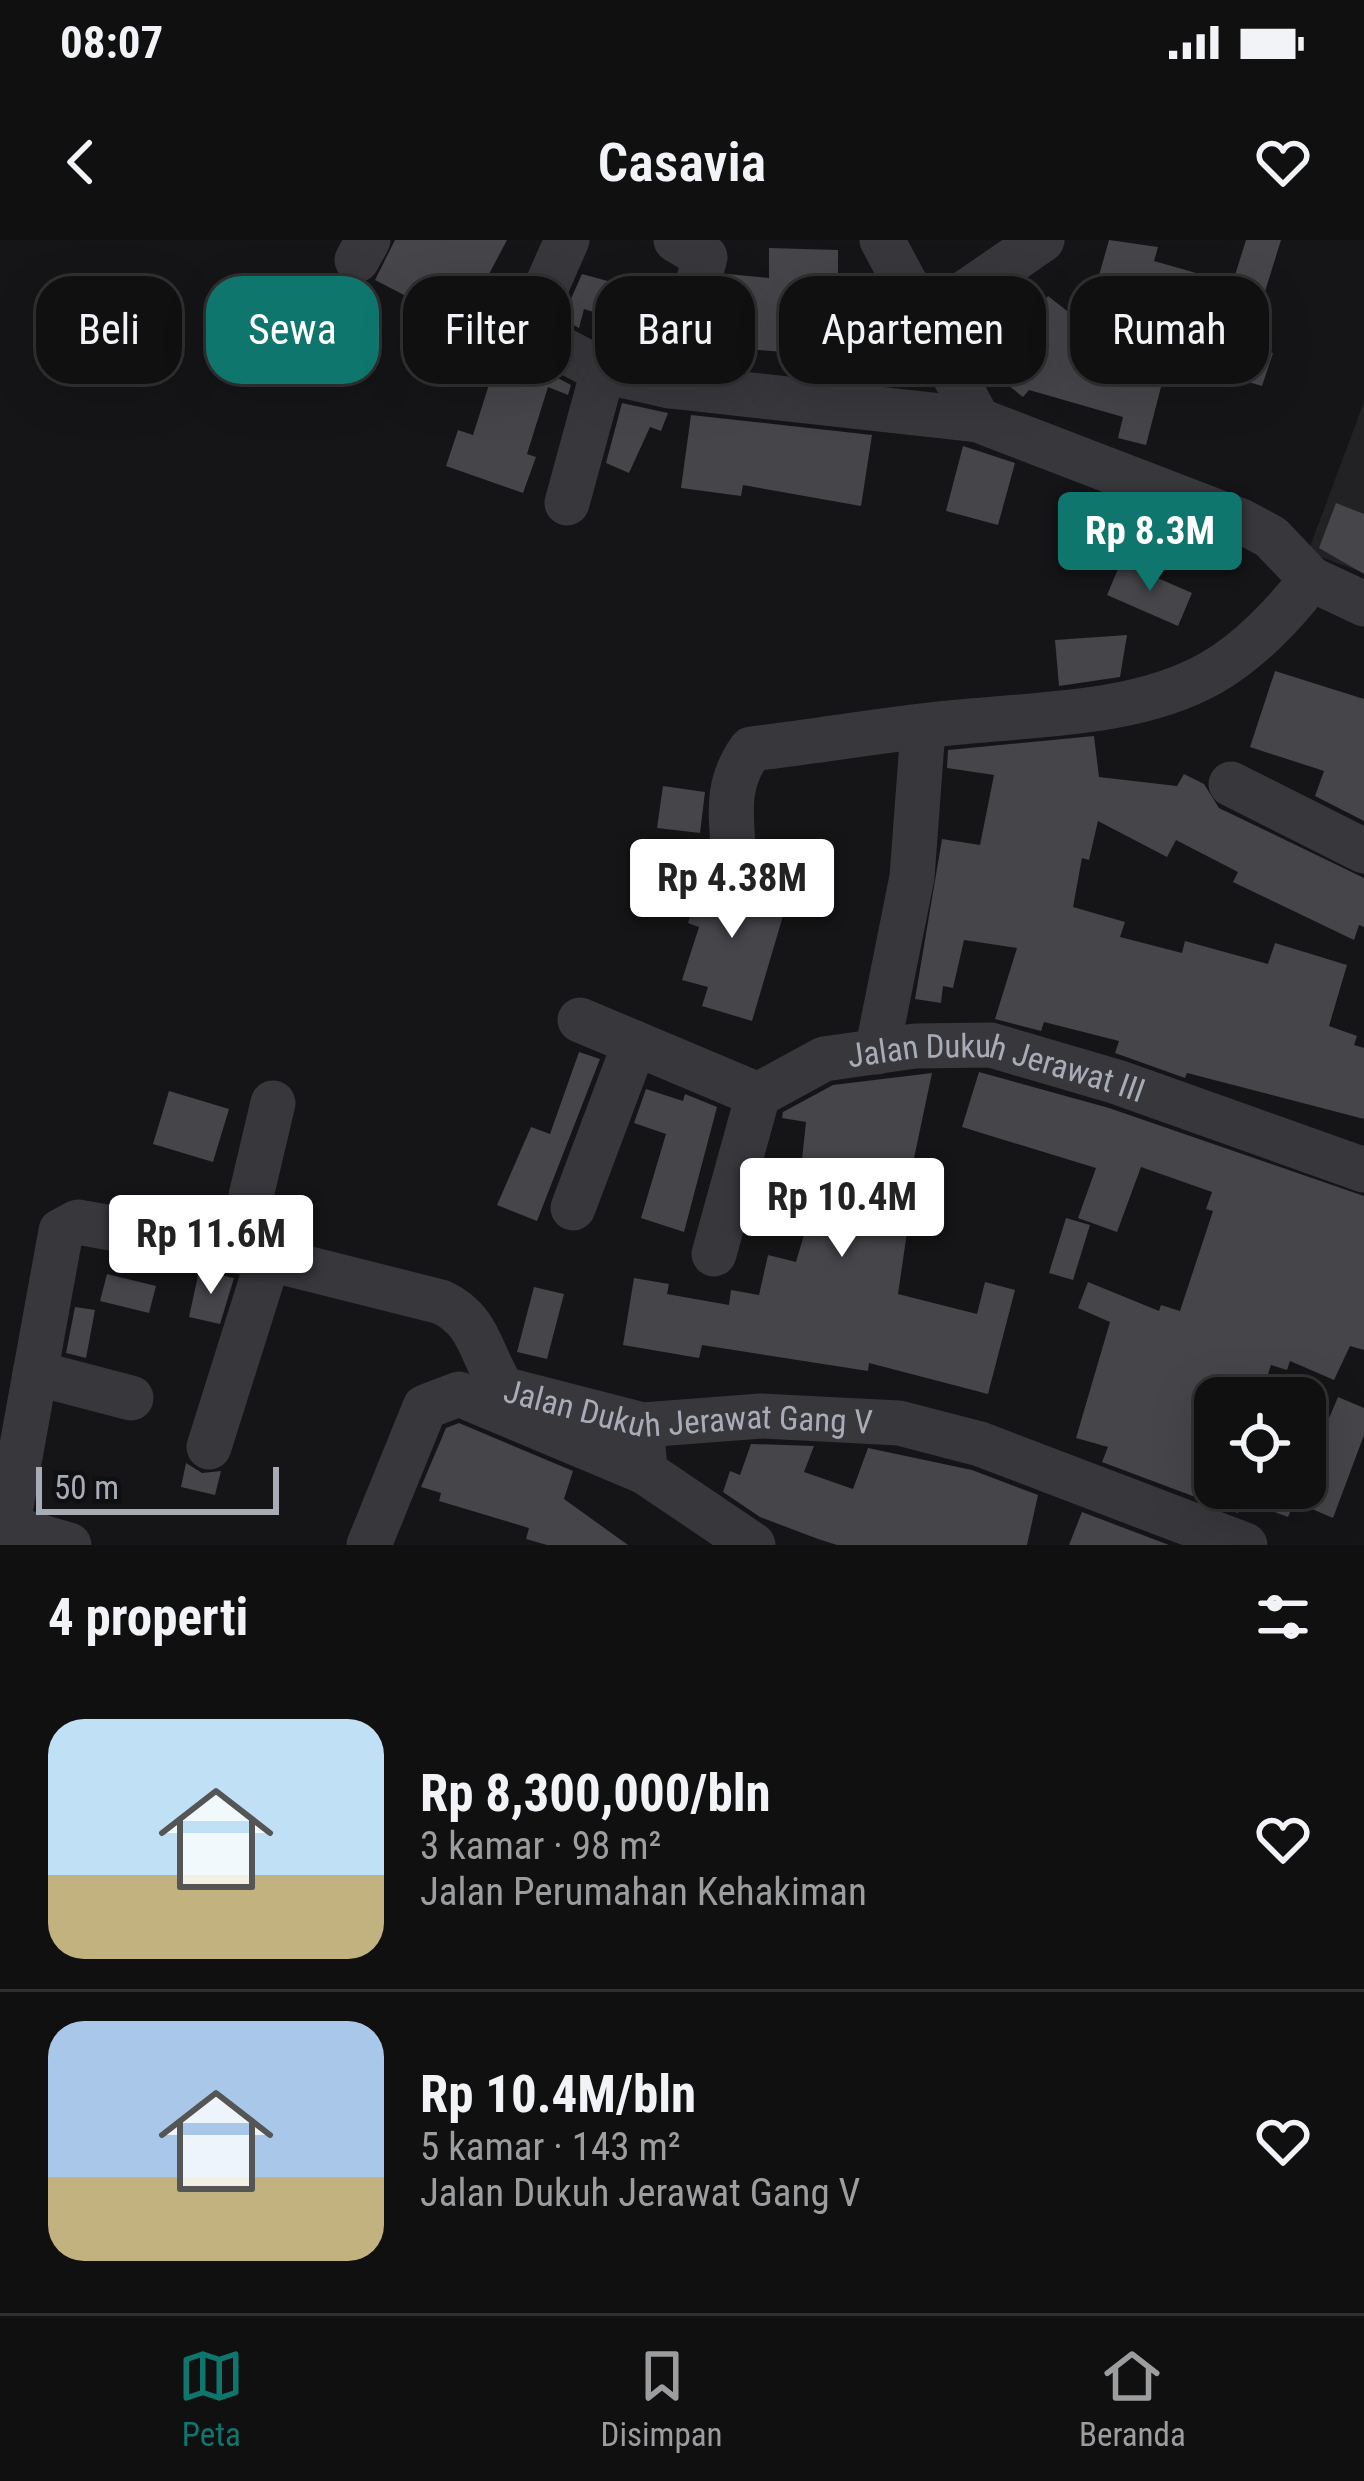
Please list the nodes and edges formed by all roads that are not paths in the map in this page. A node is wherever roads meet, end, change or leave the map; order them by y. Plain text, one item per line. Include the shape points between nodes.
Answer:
1 (566, 240) edge
2 (676, 240) edge
3 (882, 240) edge
4 (1042, 240) edge
5 (901, 276) edge
6 (990, 276) edge
7 (595, 366) edge
8 (600, 384) edge
9 (661, 384) edge
10 (958, 384) edge
11 (670, 386) junction
12 (978, 420) junction
13 (567, 502) dead end
14 (1311, 579) junction
15 (1364, 604) edge
16 (923, 728) junction
17 (1231, 784) dead end
18 (733, 844) dead end
19 (1364, 851) edge
20 (580, 1020) dead end
21 (635, 1043) junction
22 (877, 1052) junction
23 (758, 1095) junction
24 (273, 1103) dead end
25 (1364, 1171) edge
26 (572, 1208) dead end
27 (714, 1254) dead end
28 (253, 1256) junction
29 (35, 1373) junction
30 (131, 1398) dead end
31 (506, 1402) junction
32 (643, 1425) junction
33 (209, 1447) dead end
34 (645, 1472) junction
35 (6, 1536) edge
36 (69, 1545) edge
37 (369, 1545) edge
38 (753, 1545) edge
39 (1245, 1545) edge

1 - 7 street via 527,331
2 - 11 street via 705,257
3 - 5 street
4 - 6 street
8 - 13 street
9 - 11 street
10 - 12 street
11 - 12 street
12 - 14 street via 1240,520 1271,537
14 - 15 street
14 - 16 street via 1213,672 1170,690 1052,715
16 - 18 street via 751,749 734,772 729,798
16 - 22 street via 912,877
17 - 19 street
20 - 21 street
21 - 23 street
21 - 26 street
22 - 23 street, Jalan Dukuh Jerawat III via 824,1059
22 - 25 street, Jalan Dukuh Jerawat III via 991,1045
23 - 27 street
24 - 28 street
28 - 29 street, Jalan Dukuh Jerawat Gang V via 67,1223
28 - 31 street, Jalan Dukuh Jerawat Gang V via 461,1311 491,1356
28 - 33 street
29 - 30 street
29 - 35 street, Jalan Dukuh Jerawat Gang V
31 - 32 street, Jalan Dukuh Jerawat Gang V
31 - 34 street
31 - 37 street via 458,1394 425,1407
32 - 34 street
32 - 39 street, Jalan Dukuh Jerawat Gang V via 761,1416 899,1424 980,1444
34 - 38 street
35 - 36 street

